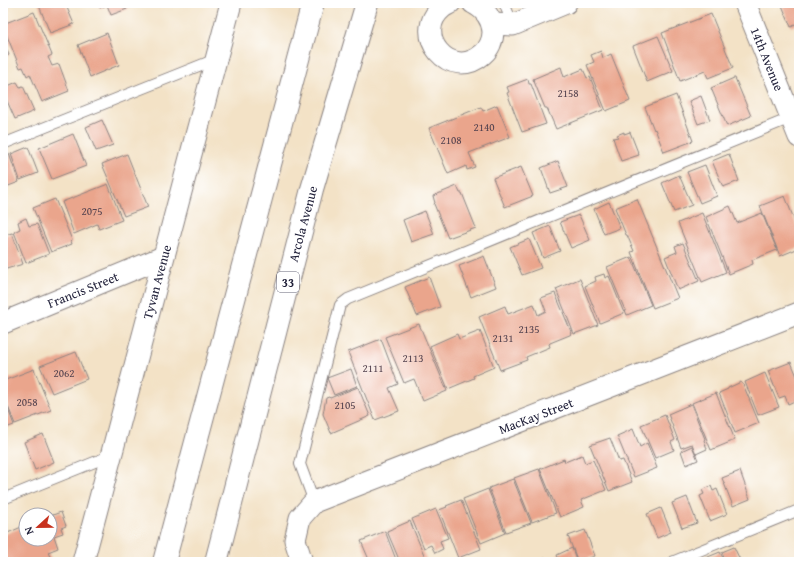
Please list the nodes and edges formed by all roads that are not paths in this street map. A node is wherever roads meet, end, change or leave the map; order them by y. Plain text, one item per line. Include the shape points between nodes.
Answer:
1 (231, 3) edge
2 (313, 3) edge
3 (367, 3) edge
4 (450, 3) edge
5 (473, 3) edge
6 (504, 3) edge
7 (566, 3) edge
8 (745, 3) edge
9 (492, 24) junction
10 (513, 24) junction
11 (218, 58) junction
12 (795, 117) edge
13 (799, 138) edge
14 (3, 144) edge
15 (163, 257) junction
16 (799, 313) edge
17 (3, 324) edge
18 (112, 455) junction
19 (3, 499) edge
20 (314, 502) junction
21 (799, 510) edge
22 (83, 562) edge
23 (164, 562) edge
24 (216, 562) edge
25 (302, 562) edge
26 (672, 562) edge

1 - 11 street, Tyvan Avenue
2 - 23 main road
3 - 24 main road, Arcola Avenue / 33 via 312,189
4 - 9 street via 435,16 431,26 431,37 435,47 449,60 468,62 486,52 491,44
5 - 9 street via 488,14
6 - 10 lane
7 - 10 street
8 - 12 street, 14th Avenue
9 - 10 street
11 - 14 lane
11 - 15 street, Tyvan Avenue
12 - 13 street, 14th Avenue
12 - 20 lane via 348,299 340,305 300,464
15 - 17 street, Francis Street
15 - 18 street, Tyvan Avenue
16 - 20 street, MacKay Street
18 - 19 lane
18 - 22 street, Tyvan Avenue
20 - 25 street, MacKay Street via 300,518 295,540
21 - 26 lane

